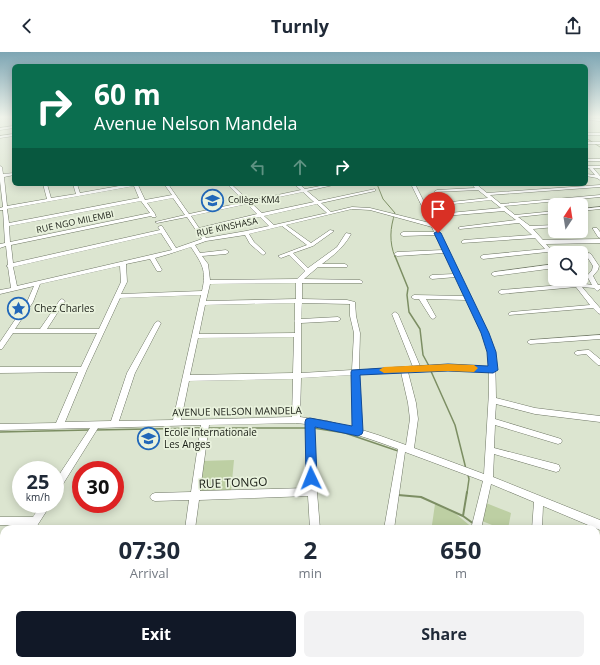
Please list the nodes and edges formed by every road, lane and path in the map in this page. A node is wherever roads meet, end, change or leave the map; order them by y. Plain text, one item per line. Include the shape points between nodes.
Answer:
1 (595, 156) dead end
2 (600, 159) edge
3 (588, 160) edge
4 (0, 167) edge
5 (588, 167) edge
6 (600, 167) edge
7 (12, 174) edge
8 (588, 175) edge
9 (1, 176) edge
10 (599, 178) edge
11 (46, 186) edge
12 (77, 186) edge
13 (106, 186) edge
14 (127, 186) edge
15 (137, 186) edge
16 (167, 186) edge
17 (231, 186) edge
18 (298, 186) edge
19 (322, 186) edge
20 (414, 186) edge
21 (480, 186) edge
22 (585, 186) edge
23 (108, 190) junction
24 (373, 190) dead end
25 (304, 191) junction
26 (437, 191) dead end
27 (486, 194) junction
28 (79, 195) junction
29 (174, 196) junction
30 (600, 196) edge
31 (492, 199) junction
32 (49, 200) junction
33 (143, 200) junction
34 (317, 202) junction
35 (247, 203) junction
36 (503, 207) junction
37 (600, 208) edge
38 (2, 209) edge
39 (588, 209) edge
40 (329, 212) junction
41 (548, 213) edge
42 (153, 214) junction
43 (188, 215) junction
44 (260, 215) junction
45 (431, 216) junction
46 (515, 216) junction
47 (520, 221) junction
48 (157, 222) junction
49 (282, 224) junction
50 (8, 225) junction
51 (272, 226) junction
52 (434, 226) junction
53 (548, 227) edge
54 (460, 228) dead end
55 (529, 228) junction
56 (199, 229) junction
57 (595, 229) dead end
58 (332, 231) dead end
59 (162, 232) junction
60 (246, 233) junction
61 (438, 233) junction
62 (348, 234) dead end
63 (403, 234) dead end
64 (536, 236) junction
65 (600, 236) edge
66 (205, 240) junction
67 (600, 241) edge
68 (464, 242) dead end
69 (543, 242) junction
70 (9, 244) junction
71 (192, 245) junction
72 (312, 245) junction
73 (0, 246) edge
74 (548, 249) edge
75 (175, 250) junction
76 (548, 250) edge
77 (447, 251) junction
78 (226, 252) dead end
79 (263, 253) dead end
80 (290, 253) junction
81 (396, 254) dead end
82 (199, 255) junction
83 (151, 256) junction
84 (281, 256) dead end
85 (589, 256) dead end
86 (483, 257) dead end
87 (123, 263) junction
88 (315, 265) junction
89 (9, 266) junction
90 (345, 266) dead end
91 (548, 267) edge
92 (159, 270) dead end
93 (308, 271) junction
94 (494, 274) dead end
95 (458, 275) junction
96 (432, 277) dead end
97 (299, 281) junction
98 (38, 282) junction
99 (207, 282) junction
100 (360, 282) dead end
101 (566, 286) edge
102 (578, 286) edge
103 (587, 286) edge
104 (597, 287) edge
105 (14, 288) junction
106 (0, 292) edge
107 (501, 292) dead end
108 (600, 292) edge
109 (205, 293) junction
110 (117, 296) junction
111 (414, 297) dead end
112 (422, 298) junction
113 (469, 298) junction
114 (62, 301) dead end
115 (297, 301) junction
116 (203, 303) junction
117 (595, 306) junction
118 (600, 312) edge
119 (394, 314) dead end
120 (511, 314) dead end
121 (433, 317) dead end
122 (338, 319) dead end
123 (297, 321) junction
124 (158, 323) dead end
125 (11, 331) junction
126 (42, 331) junction
127 (101, 331) junction
128 (297, 335) junction
129 (196, 336) junction
130 (600, 337) edge
131 (530, 342) dead end
132 (0, 348) edge
133 (577, 353) dead end
134 (600, 363) edge
135 (83, 369) junction
136 (404, 369) junction
137 (418, 369) junction
138 (0, 370) edge
139 (493, 370) junction
140 (356, 372) junction
141 (297, 376) junction
142 (186, 378) junction
143 (492, 400) junction
144 (296, 420) junction
145 (600, 420) edge
146 (492, 421) junction
147 (176, 422) junction
148 (205, 422) junction
149 (310, 422) junction
150 (96, 425) junction
151 (114, 425) junction
152 (59, 426) junction
153 (0, 427) edge
154 (358, 431) junction
155 (558, 441) dead end
156 (406, 448) junction
157 (490, 450) junction
158 (556, 468) dead end
159 (64, 475) edge
160 (488, 480) junction
161 (312, 492) junction
162 (194, 496) junction
163 (155, 497) dead end
164 (539, 501) junction
165 (40, 513) edge
166 (0, 521) edge
167 (32, 525) edge
168 (190, 525) edge
169 (315, 525) edge
170 (390, 525) edge
171 (477, 525) edge
172 (537, 525) edge
173 (600, 525) edge

1 - 2 street
2 - 3 street
4 - 9 street
5 - 6 street
5 - 10 street
7 - 9 street
8 - 10 street
9 - 38 street
11 - 32 street
12 - 28 street
13 - 23 street
14 - 23 street
15 - 33 street
16 - 29 street
17 - 35 street
18 - 25 street
19 - 25 street
20 - 45 street
21 - 26 street
21 - 27 street
22 - 27 street
23 - 28 street
24 - 34 street
25 - 34 street
25 - 35 street
27 - 31 street
28 - 32 street
29 - 33 street
29 - 43 street
30 - 36 street
31 - 36 street
31 - 45 street via 453,203
32 - 38 street
33 - 42 street
33 - 50 street
34 - 40 street
34 - 44 street
35 - 43 street
35 - 44 street
36 - 45 street
36 - 46 street
37 - 39 street
38 - 50 street
40 - 49 street, RUE KINSHASA
40 - 52 street, RUE KINSHASA via 363,208
41 - 46 street
42 - 48 street
42 - 70 street, RUE NGO MILEMBI
43 - 48 street
43 - 56 street
44 - 51 street
44 - 56 street
45 - 52 street
46 - 47 street
47 - 54 street
47 - 55 street
48 - 59 street
49 - 51 street, RUE KINSHASA
49 - 72 street
50 - 70 street
51 - 60 street, RUE KINSHASA
52 - 61 street
53 - 55 street
55 - 64 street
56 - 66 street
57 - 65 street
58 - 72 street
59 - 75 street
59 - 89 street
60 - 66 street, RUE KINSHASA
60 - 79 street
61 - 63 street
61 - 77 street
62 - 88 street via 343,243
64 - 68 street
64 - 69 street
66 - 71 street, RUE KINSHASA
67 - 69 street
69 - 74 street
70 - 73 street, RUE NGO MILEMBI
70 - 89 street
71 - 75 street, RUE KINSHASA
71 - 82 street
72 - 80 street
75 - 83 street, RUE KINSHASA
76 - 86 street
77 - 81 street
77 - 95 street
78 - 82 street
80 - 84 street
80 - 93 street
82 - 99 street via 206,269
83 - 87 street, RUE KINSHASA
83 - 92 street
85 - 104 street via 596,266 590,276
87 - 98 street, RUE KINSHASA
87 - 110 street via 125,279
88 - 90 street
88 - 93 street
89 - 105 street
91 - 94 street
93 - 97 street
95 - 96 street
95 - 113 street
97 - 99 street
97 - 100 street
97 - 115 street
98 - 105 street, RUE KINSHASA
98 - 125 street via 30,302
99 - 109 street
101 - 107 street
102 - 117 street
103 - 104 street
104 - 108 street
105 - 106 street, RUE KINSHASA
109 - 110 street
109 - 116 street
110 - 127 street
111 - 112 street
112 - 113 street
112 - 121 street
113 - 139 street via 492,352
114 - 126 street
115 - 116 street
115 - 123 street
115 - 140 street via 350,302 353,305 357,333
116 - 129 street
117 - 118 street
117 - 120 street
119 - 137 street
122 - 123 street
123 - 128 street
124 - 151 street via 131,373
125 - 126 street
125 - 132 street
126 - 127 street
127 - 135 street
128 - 129 street
128 - 141 street
129 - 142 street
130 - 131 street
133 - 134 street via 587,352
135 - 138 street
135 - 152 street
136 - 137 street
136 - 140 street
136 - 156 street via 414,419
137 - 139 street
139 - 143 street
140 - 141 street
140 - 154 street
141 - 142 street
141 - 144 street
142 - 147 street
143 - 145 street via 535,411
143 - 146 street
144 - 148 street, AVENUE NELSON MANDELA
144 - 149 street, AVENUE NELSON MANDELA
146 - 155 street
146 - 157 street
147 - 148 street, AVENUE NELSON MANDELA
147 - 151 street, AVENUE NELSON MANDELA
148 - 162 street
149 - 154 street, AVENUE NELSON MANDELA
149 - 161 street
150 - 151 street, AVENUE NELSON MANDELA
150 - 152 street, AVENUE NELSON MANDELA
150 - 159 street
152 - 153 street, AVENUE NELSON MANDELA
154 - 156 street, AVENUE NELSON MANDELA
156 - 160 street, AVENUE NELSON MANDELA
156 - 170 street
157 - 158 street
157 - 160 street
160 - 164 street, AVENUE NELSON MANDELA
160 - 171 street
161 - 162 street, RUE TONGO
161 - 169 street
162 - 163 street, RUE TONGO
162 - 168 street
164 - 172 street
164 - 173 street, AVENUE NELSON MANDELA
165 - 167 street
166 - 167 street

